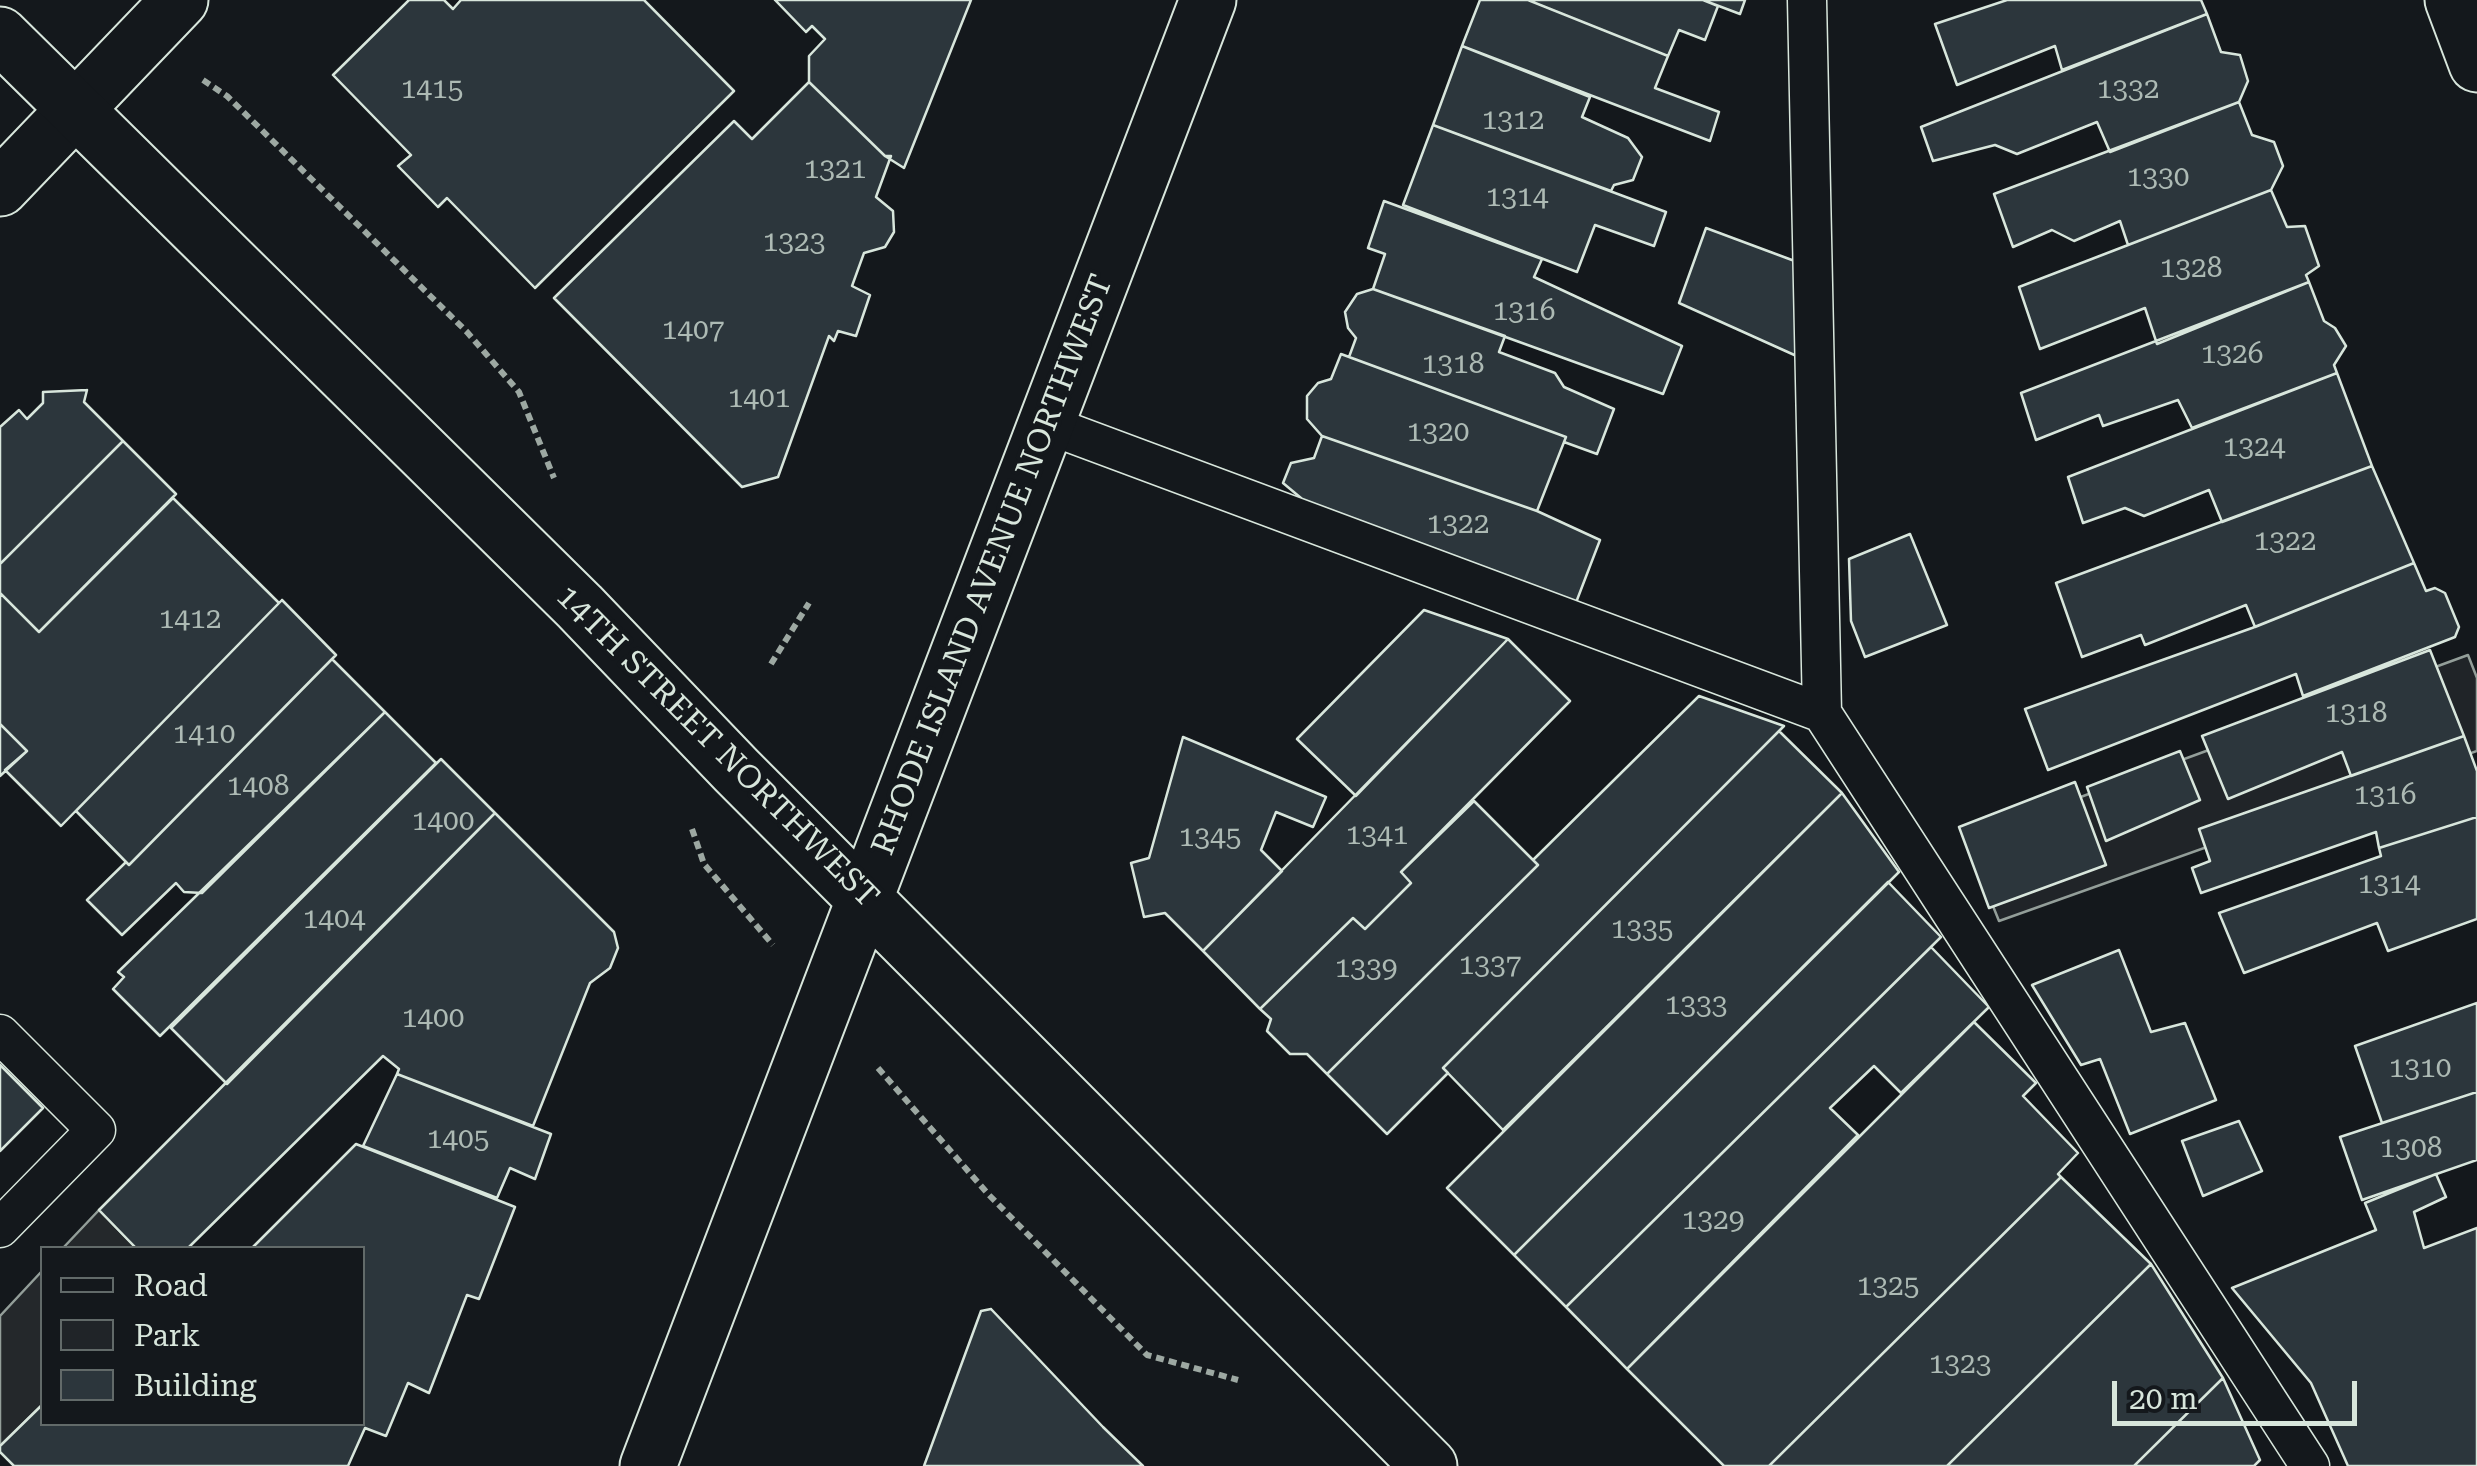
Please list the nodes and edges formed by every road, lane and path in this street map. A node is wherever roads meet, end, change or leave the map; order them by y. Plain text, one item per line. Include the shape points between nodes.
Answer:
1 (180, 0) edge
2 (1208, 0) edge
3 (1808, 0) edge
4 (2453, 0) edge
5 (0, 34) edge
6 (2477, 64) edge
7 (227, 96) dead end
8 (76, 110) junction
9 (0, 188) edge
10 (1046, 424) junction
11 (556, 485) dead end
12 (809, 602) dead end
13 (771, 664) dead end
14 (1822, 713) junction
15 (686, 810) dead end
16 (866, 898) junction
17 (824, 1005) junction
18 (0, 1034) edge
19 (0, 1228) edge
20 (1255, 1384) dead end
21 (648, 1466) edge
22 (1429, 1466) edge
23 (2310, 1466) edge

1 - 8 main road
2 - 10 main road, RHODE ISLAND AVENUE NORTHWEST
3 - 14 lane
4 - 6 main road
5 - 8 main road, 14TH STREET NORTHWEST
7 - 11 path via 506,377
8 - 9 main road
8 - 16 main road, 14TH STREET NORTHWEST
10 - 14 lane
10 - 16 main road, RHODE ISLAND AVENUE NORTHWEST
12 - 13 path
14 - 23 lane
15 - 17 path via 704,864
16 - 17 main road, RHODE ISLAND AVENUE NORTHWEST
16 - 22 main road, 14TH STREET NORTHWEST
17 - 20 path via 989,1195 1147,1355
17 - 21 main road, RHODE ISLAND AVENUE NORTHWEST
18 - 19 lane via 96,1130

